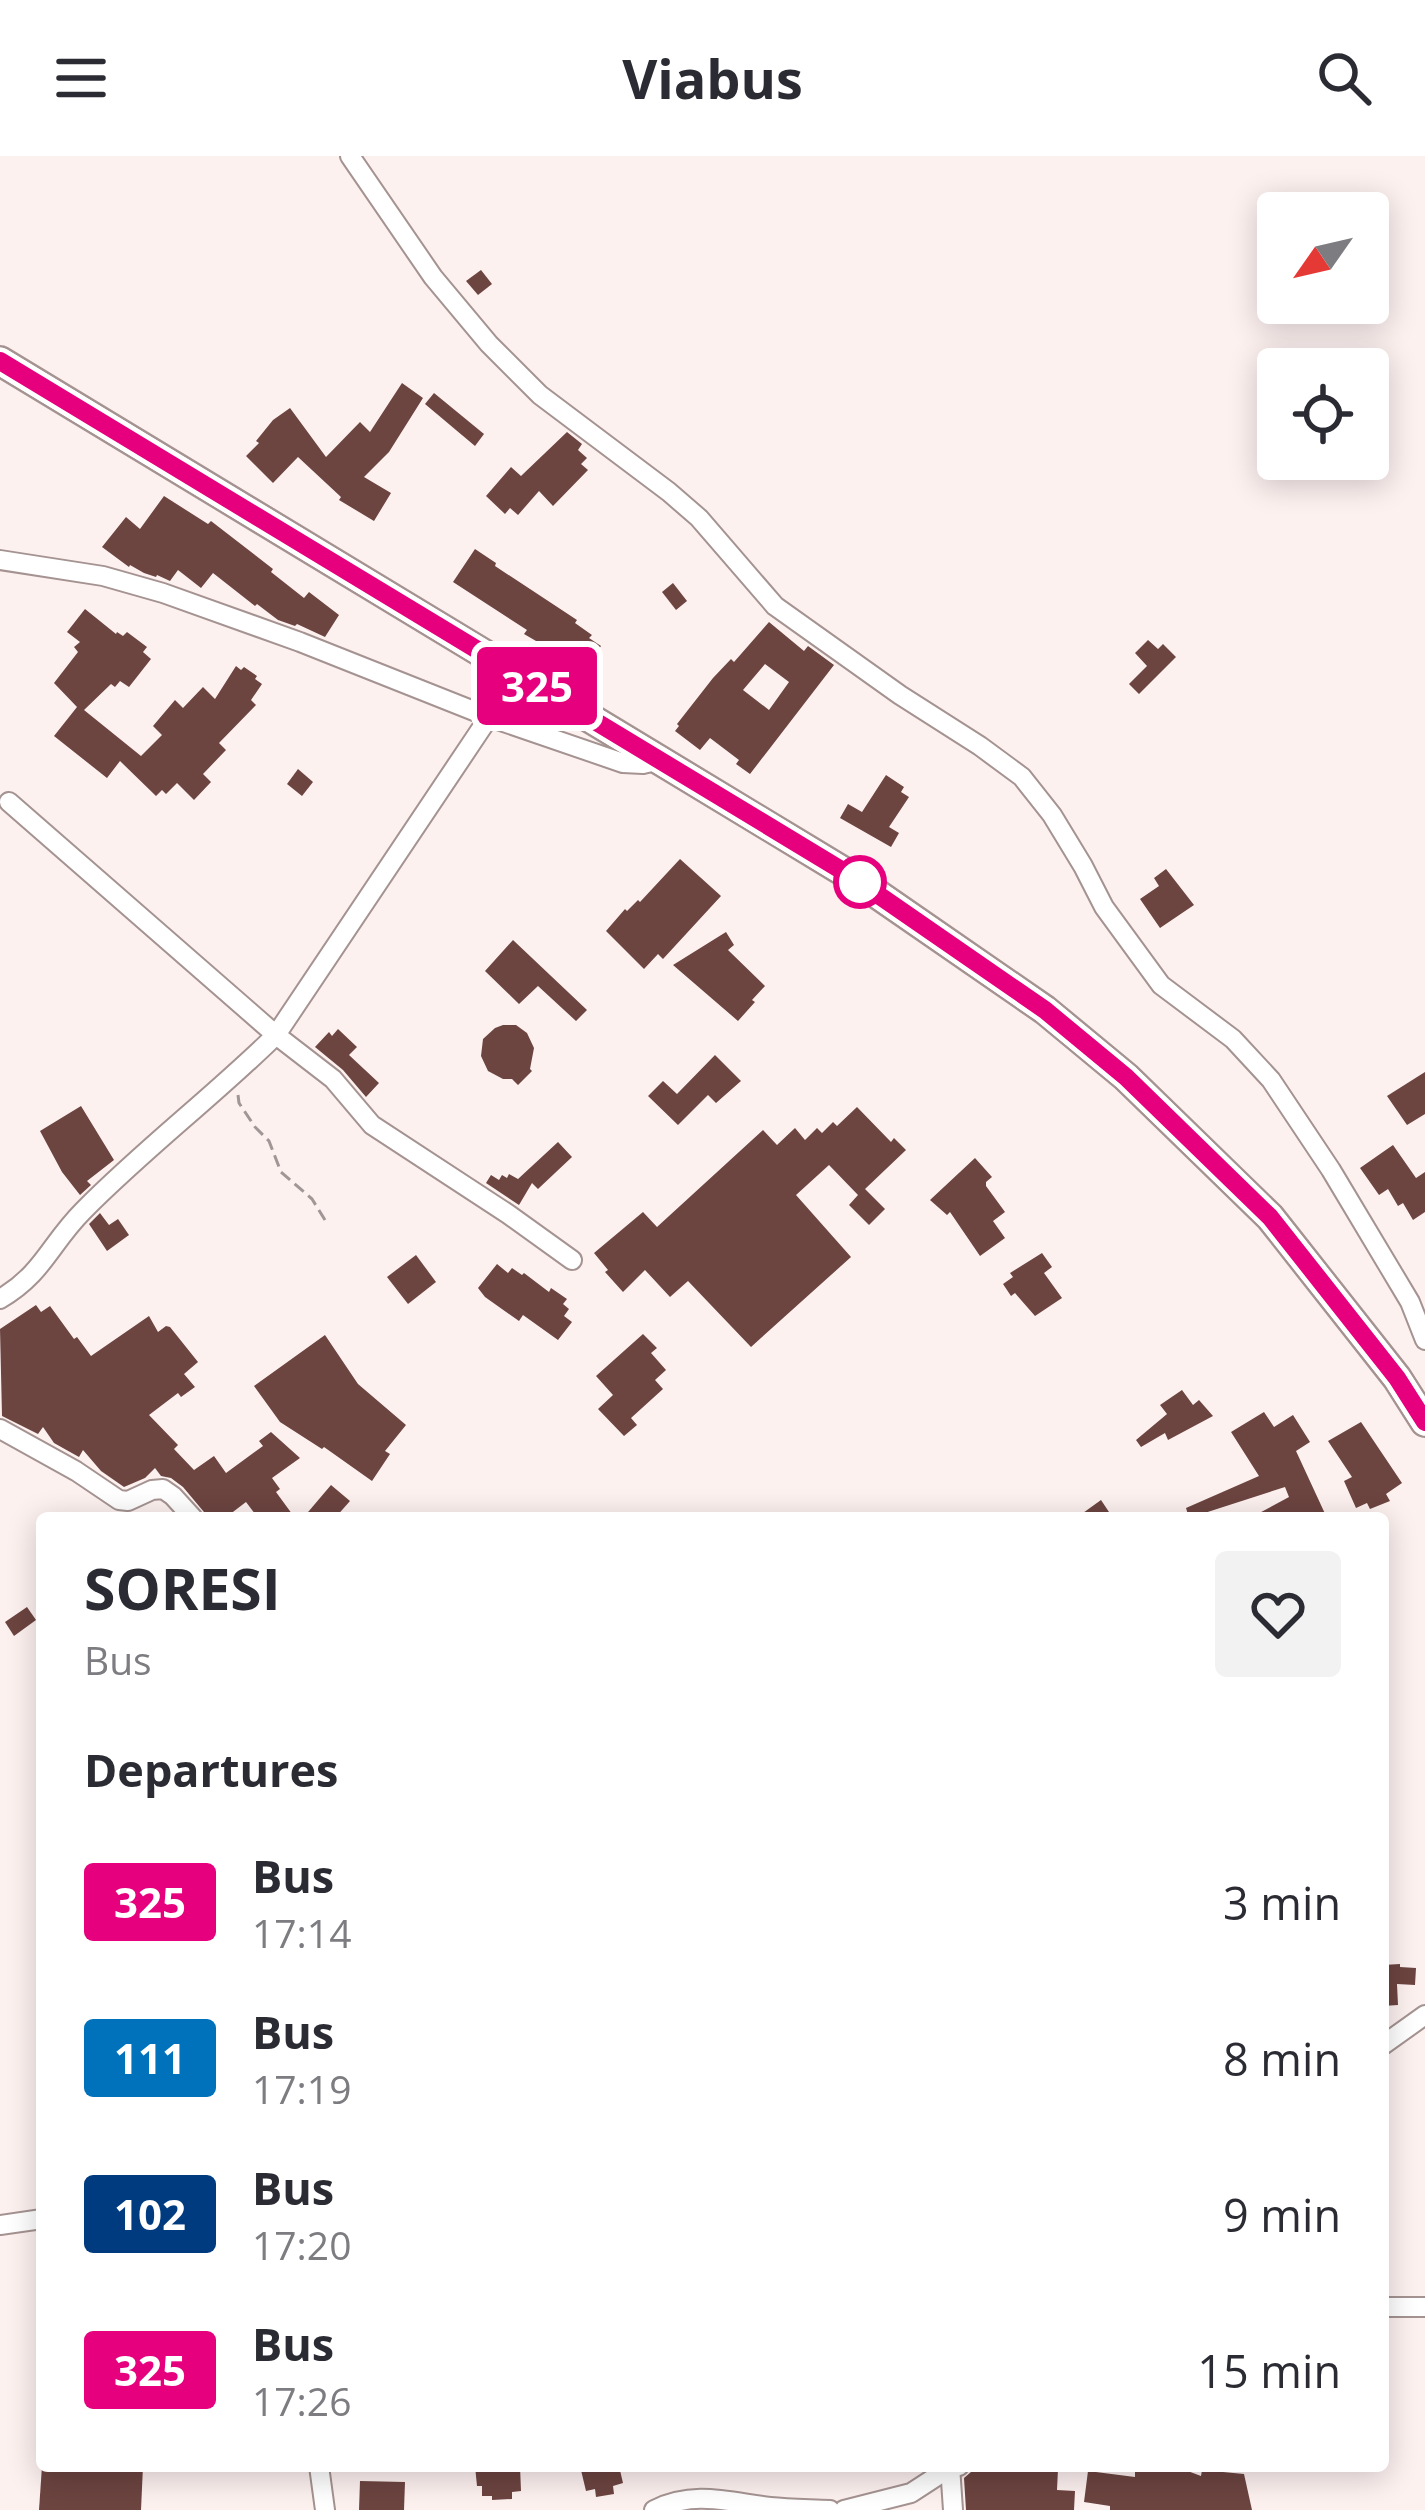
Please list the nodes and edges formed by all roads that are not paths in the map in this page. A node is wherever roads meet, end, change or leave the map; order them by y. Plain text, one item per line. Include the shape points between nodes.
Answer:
1 (350, 156) edge
2 (0, 361) edge
3 (0, 560) edge
4 (489, 717) junction
5 (660, 760) junction
6 (9, 802) dead end
7 (276, 1035) junction
8 (572, 1261) dead end
9 (0, 1299) edge
10 (1425, 1340) edge
11 (1425, 1422) edge
12 (0, 1429) edge
13 (188, 1512) edge
14 (1425, 2015) edge
15 (1389, 2041) edge
16 (36, 2220) edge
17 (0, 2225) edge
18 (1389, 2307) edge
19 (1425, 2307) edge
20 (320, 2472) edge
21 (944, 2472) edge
22 (953, 2472) edge
23 (326, 2510) edge
24 (654, 2510) edge
25 (830, 2510) edge
26 (844, 2510) edge
27 (952, 2510) edge

1 - 10 street via 433,277 540,395 699,518 776,606 1022,777 1161,985 1270,1080 1411,1302
2 - 5 highway
3 - 4 street via 163,593
4 - 5 street via 623,763
4 - 7 street
5 - 11 highway via 851,876 1045,1010 1126,1077 1270,1217
6 - 7 street
7 - 8 street via 333,1078 388,1138
7 - 9 street via 133,1163 31,1278
12 - 13 street via 119,1500 163,1489
14 - 15 street
16 - 17 street
18 - 19 street
20 - 23 street
21 - 26 street via 911,2493
22 - 27 street
24 - 25 street via 714,2497

